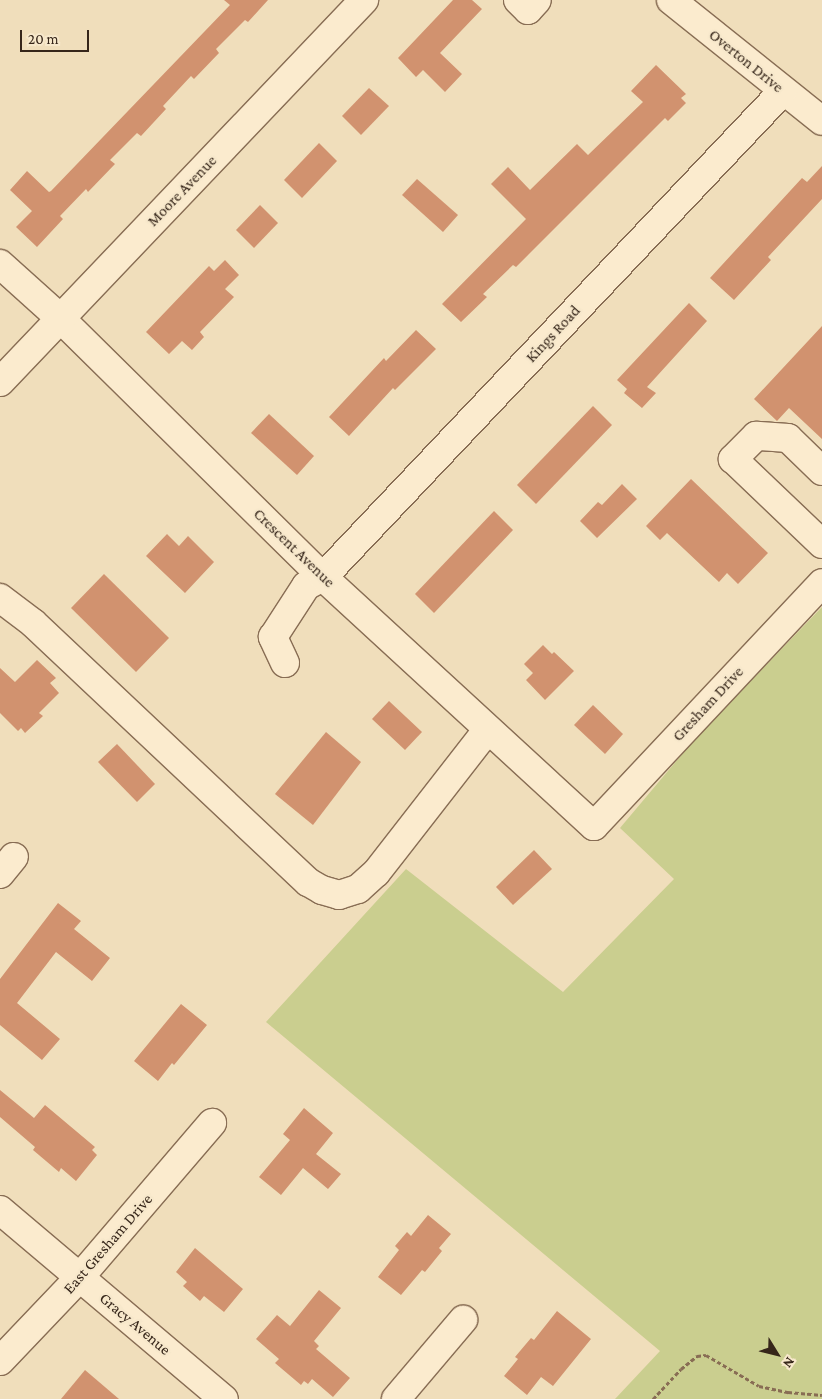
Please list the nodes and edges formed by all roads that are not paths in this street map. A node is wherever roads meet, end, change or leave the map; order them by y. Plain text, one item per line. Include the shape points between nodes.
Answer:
1 (364, 0) edge
2 (518, 0) edge
3 (538, 0) edge
4 (671, 0) edge
5 (783, 91) junction
6 (822, 121) edge
7 (0, 264) edge
8 (61, 319) junction
9 (0, 382) edge
10 (822, 471) edge
11 (822, 544) edge
12 (323, 577) junction
13 (822, 583) edge
14 (0, 598) edge
15 (285, 663) dead end
16 (488, 729) junction
17 (594, 826) joint
18 (212, 1123) dead end
19 (0, 1210) edge
20 (80, 1277) junction
21 (463, 1320) dead end
22 (0, 1361) edge
23 (224, 1399) edge
24 (396, 1399) edge

1 - 8 street, Moore Avenue
2 - 3 street via 528,10
4 - 5 street, Overton Drive
5 - 6 street, Overton Drive
5 - 12 street, Kings Road
7 - 8 street, Crescent Avenue
8 - 9 street, Moore Avenue
8 - 12 street, Crescent Avenue
10 - 11 street via 788,438 756,436 733,459
12 - 15 street, Kings Road via 306,586 273,636
12 - 16 street, Crescent Avenue
13 - 17 street, Gresham Drive
14 - 16 street via 33,623 308,882 331,893 339,895 358,889 376,874
16 - 17 street, Crescent Avenue
18 - 20 street, East Gresham Drive
19 - 20 street, Gracy Avenue
20 - 22 street, East Gresham Drive
20 - 23 street, Gracy Avenue
21 - 24 street

